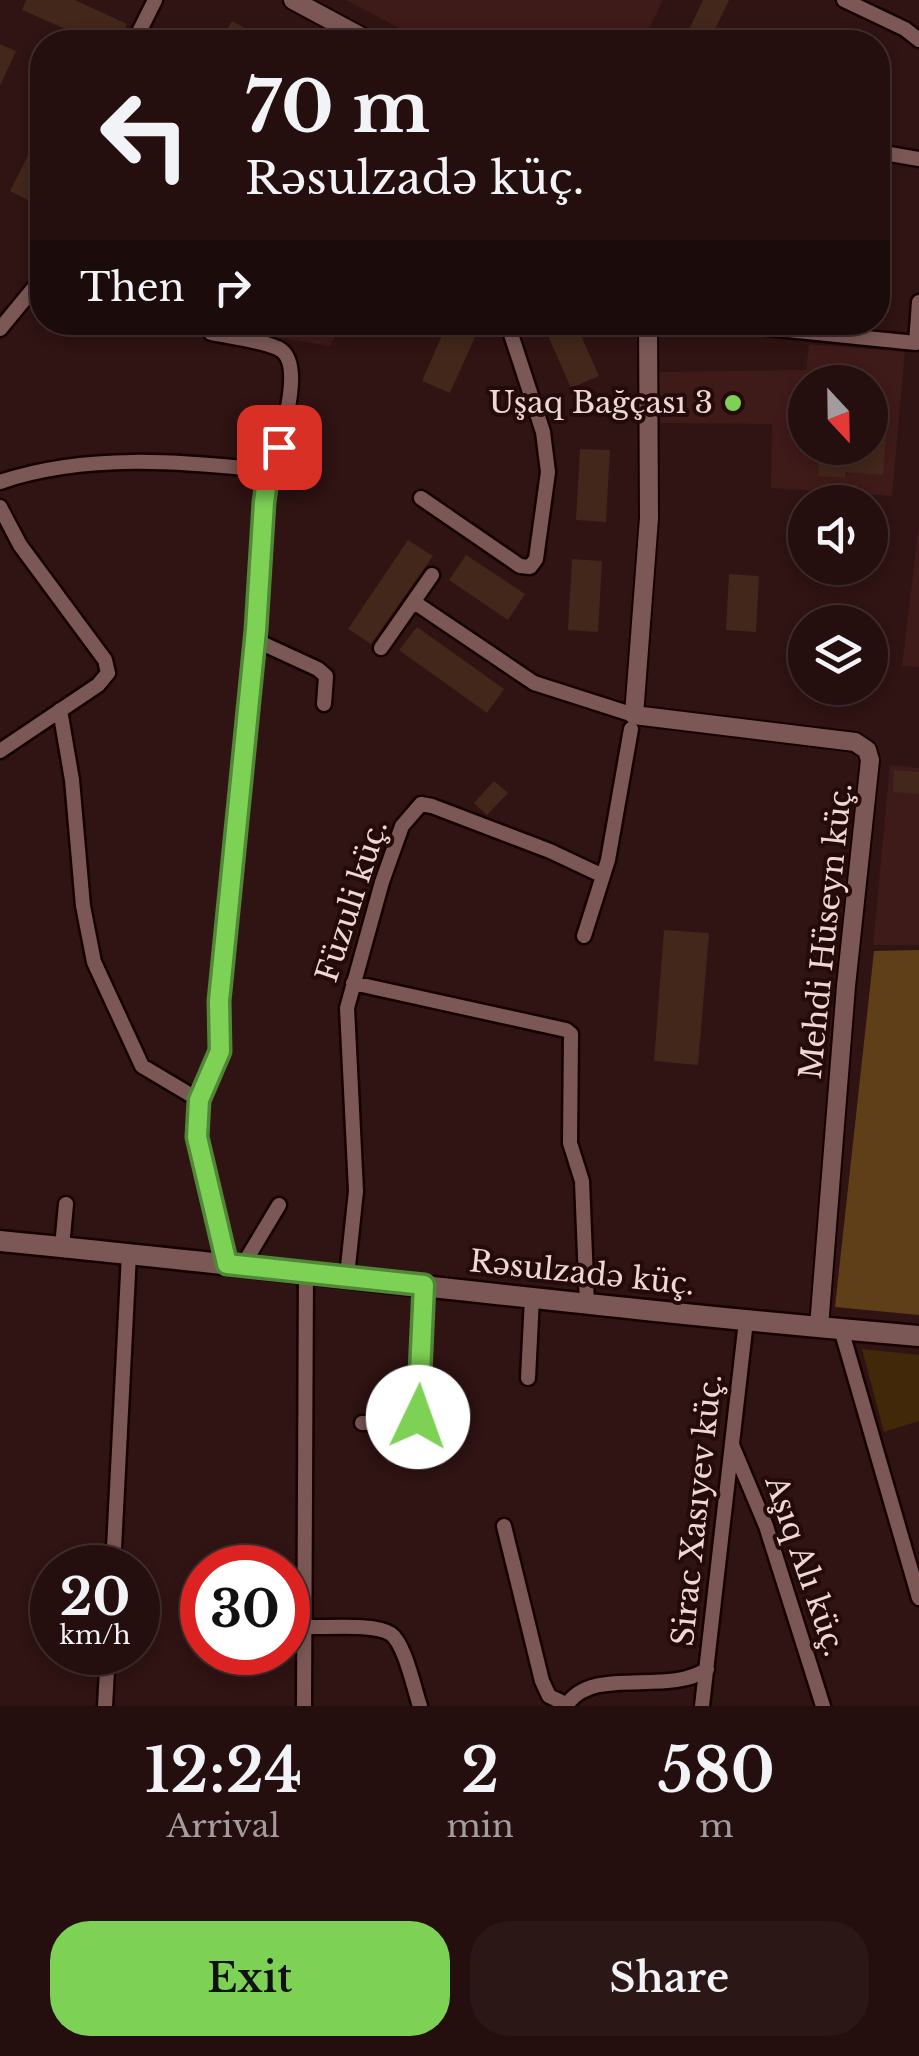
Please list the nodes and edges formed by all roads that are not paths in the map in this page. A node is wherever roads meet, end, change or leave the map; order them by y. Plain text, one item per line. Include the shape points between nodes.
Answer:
1 (155, 0) edge
2 (844, 0) edge
3 (302, 2) edge
4 (140, 30) edge
5 (350, 30) edge
6 (919, 40) edge
7 (890, 154) edge
8 (919, 158) edge
9 (30, 293) edge
10 (919, 302) edge
11 (0, 329) edge
12 (220, 335) edge
13 (511, 335) edge
14 (648, 335) edge
15 (837, 335) edge
16 (270, 471) junction
17 (0, 482) edge
18 (421, 498) dead end
19 (0, 507) edge
20 (432, 575) dead end
21 (414, 602) junction
22 (256, 640) junction
23 (381, 648) dead end
24 (324, 704) dead end
25 (60, 710) junction
26 (632, 722) junction
27 (0, 751) edge
28 (603, 876) junction
29 (584, 936) dead end
30 (353, 983) junction
31 (199, 1100) junction
32 (66, 1204) dead end
33 (279, 1206) dead end
34 (0, 1241) edge
35 (62, 1247) junction
36 (130, 1254) junction
37 (235, 1265) junction
38 (306, 1272) junction
39 (347, 1276) junction
40 (424, 1285) junction
41 (532, 1298) junction
42 (587, 1305) junction
43 (746, 1321) junction
44 (819, 1327) junction
45 (841, 1329) junction
46 (919, 1336) edge
47 (528, 1378) dead end
48 (362, 1423) dead end
49 (732, 1444) junction
50 (504, 1526) dead end
51 (113, 1545) edge
52 (305, 1545) edge
53 (919, 1598) edge
54 (310, 1627) edge
55 (707, 1669) junction
56 (107, 1675) edge
57 (304, 1675) edge
58 (566, 1705) edge
59 (105, 1706) edge
60 (304, 1706) edge
61 (420, 1706) edge
62 (702, 1706) edge
63 (823, 1706) edge

1 - 4 street
2 - 6 street
3 - 5 street
7 - 8 street
9 - 11 street
10 - 15 street via 916,343
12 - 16 street via 280,349 289,360 292,382
13 - 18 street via 544,432 548,472 536,559 520,566
14 - 26 street via 649,518
16 - 17 street via 194,462 122,464 44,470
16 - 22 street
19 - 25 street via 20,545 105,660 108,674
20 - 21 street
21 - 23 street
21 - 26 street via 534,683
22 - 24 street via 326,676
22 - 31 street via 219,1001 220,1051
25 - 27 street
25 - 31 street via 94,962 142,1066
26 - 28 street
26 - 44 street, Mehdi Hüseyn küç. via 855,742 867,750
28 - 29 street
28 - 30 street, Füzuli küç. via 421,804 402,826
30 - 39 street, Füzuli küç. via 347,1008 356,1191
30 - 42 street via 571,1034 570,1143 582,1181
31 - 37 street via 197,1137
32 - 35 street
33 - 37 street
34 - 35 main road, Rəsulzadə küç.
35 - 36 main road, Rəsulzadə küç.
36 - 37 main road, Rəsulzadə küç.
36 - 51 street
37 - 38 main road, Rəsulzadə küç.
38 - 39 main road, Rəsulzadə küç.
38 - 52 street
39 - 40 main road, Rəsulzadə küç.
40 - 41 main road, Rəsulzadə küç.
40 - 48 street via 418,1417
41 - 42 main road, Rəsulzadə küç.
41 - 47 street
42 - 43 main road, Rəsulzadə küç.
43 - 44 main road, Rəsulzadə küç.
43 - 49 street, Sirac Xasıyev küç.
44 - 45 main road, Rəsulzadə küç.
45 - 46 main road, Rəsulzadə küç.
45 - 53 street
49 - 55 street, Sirac Xasıyev küç.
49 - 63 street, Aşıq Alı küç. via 766,1526
50 - 58 street via 542,1681 549,1696
54 - 61 street via 392,1634
55 - 58 street via 684,1680 595,1686
55 - 62 street, Sirac Xasıyev küç.
56 - 59 street
57 - 60 street

